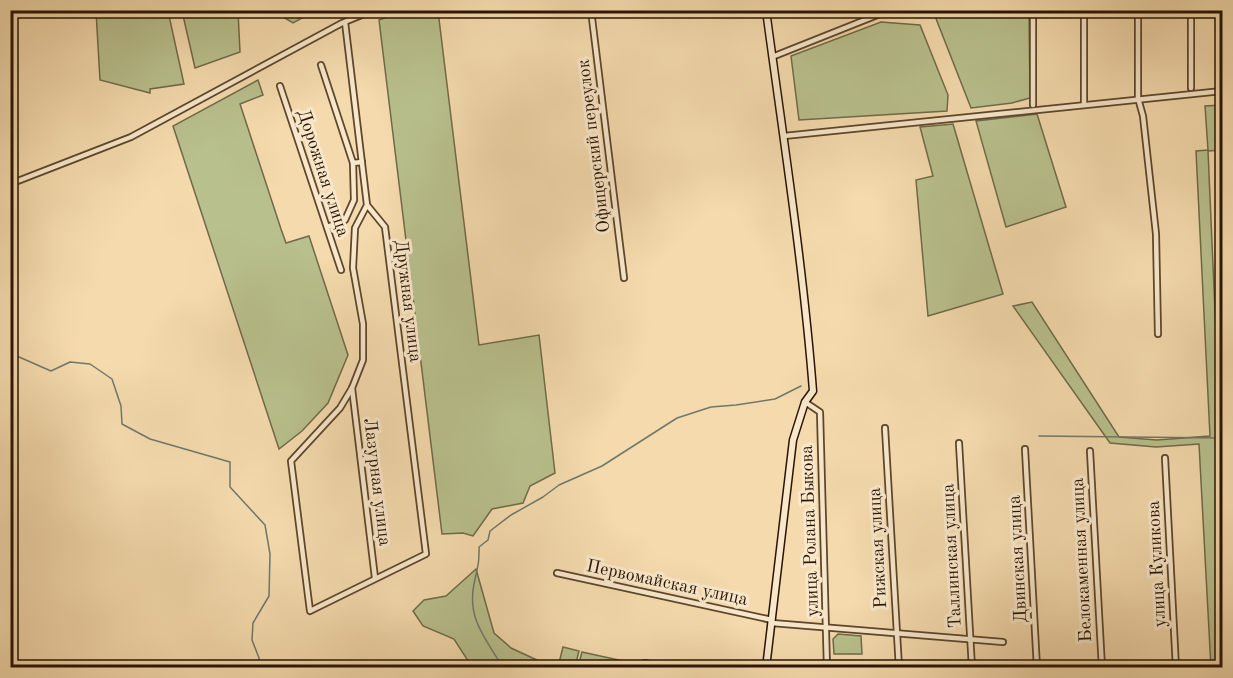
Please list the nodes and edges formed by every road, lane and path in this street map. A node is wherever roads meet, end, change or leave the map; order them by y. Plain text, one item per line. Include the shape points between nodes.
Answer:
1 (374, 10) edge
2 (591, 10) edge
3 (766, 10) edge
4 (890, 10) edge
5 (1033, 10) edge
6 (1084, 10) edge
7 (1138, 10) edge
8 (1191, 10) edge
9 (345, 22) junction
10 (772, 57) junction
11 (321, 65) dead end
12 (280, 86) dead end
13 (1191, 88) dead end
14 (1222, 91) edge
15 (1084, 104) dead end
16 (1033, 105) dead end
17 (784, 136) junction
18 (362, 162) junction
19 (353, 163) junction
20 (10, 184) edge
21 (367, 205) junction
22 (327, 227) junction
23 (341, 270) dead end
24 (624, 278) dead end
25 (1158, 334) dead end
26 (352, 388) junction
27 (805, 402) junction
28 (885, 428) dead end
29 (959, 443) dead end
30 (1025, 449) dead end
31 (1090, 451) dead end
32 (1165, 458) dead end
33 (557, 573) dead end
34 (375, 578) dead end
35 (772, 622) junction
36 (826, 628) junction
37 (897, 634) junction
38 (970, 639) junction
39 (1003, 642) dead end
40 (645, 663) dead end
41 (665, 668) edge
42 (766, 668) edge
43 (827, 668) edge
44 (899, 668) edge
45 (972, 668) edge
46 (1037, 668) edge
47 (1102, 668) edge
48 (1176, 668) edge

1 - 9 street
2 - 24 street, Офицерский переулок
3 - 10 street
4 - 10 street
5 - 16 street
6 - 15 street
7 - 25 street via 1138,98 1156,234
8 - 13 street
9 - 18 street
9 - 20 street via 131,137
10 - 17 street
11 - 19 street
12 - 22 street, Дорожная улица
14 - 17 street
17 - 27 street via 813,380 813,391
18 - 19 street
18 - 21 street
19 - 22 street via 354,200 345,220
21 - 26 street via 355,228 353,268 363,324 363,360
21 - 26 street, Дружная улица via 385,227 426,554 310,611 291,461 340,408
22 - 23 street, Дорожная улица
26 - 34 street, Лазурная улица
27 - 35 street via 793,440
27 - 36 street, улица Ролана Быкова via 820,412
28 - 37 street, Рижская улица
29 - 38 street, Таллинская улица
30 - 46 street, Двинская улица
31 - 47 street, Белокаменная улица
32 - 48 street, улица Куликова
33 - 35 street, Первомайская улица
35 - 36 street, Первомайская улица
35 - 42 street
36 - 37 street, Первомайская улица
36 - 43 street, улица Ролана Быкова
37 - 38 street, Первомайская улица
37 - 44 street, Рижская улица
38 - 39 street, Первомайская улица
38 - 45 street, Таллинская улица
40 - 41 street

